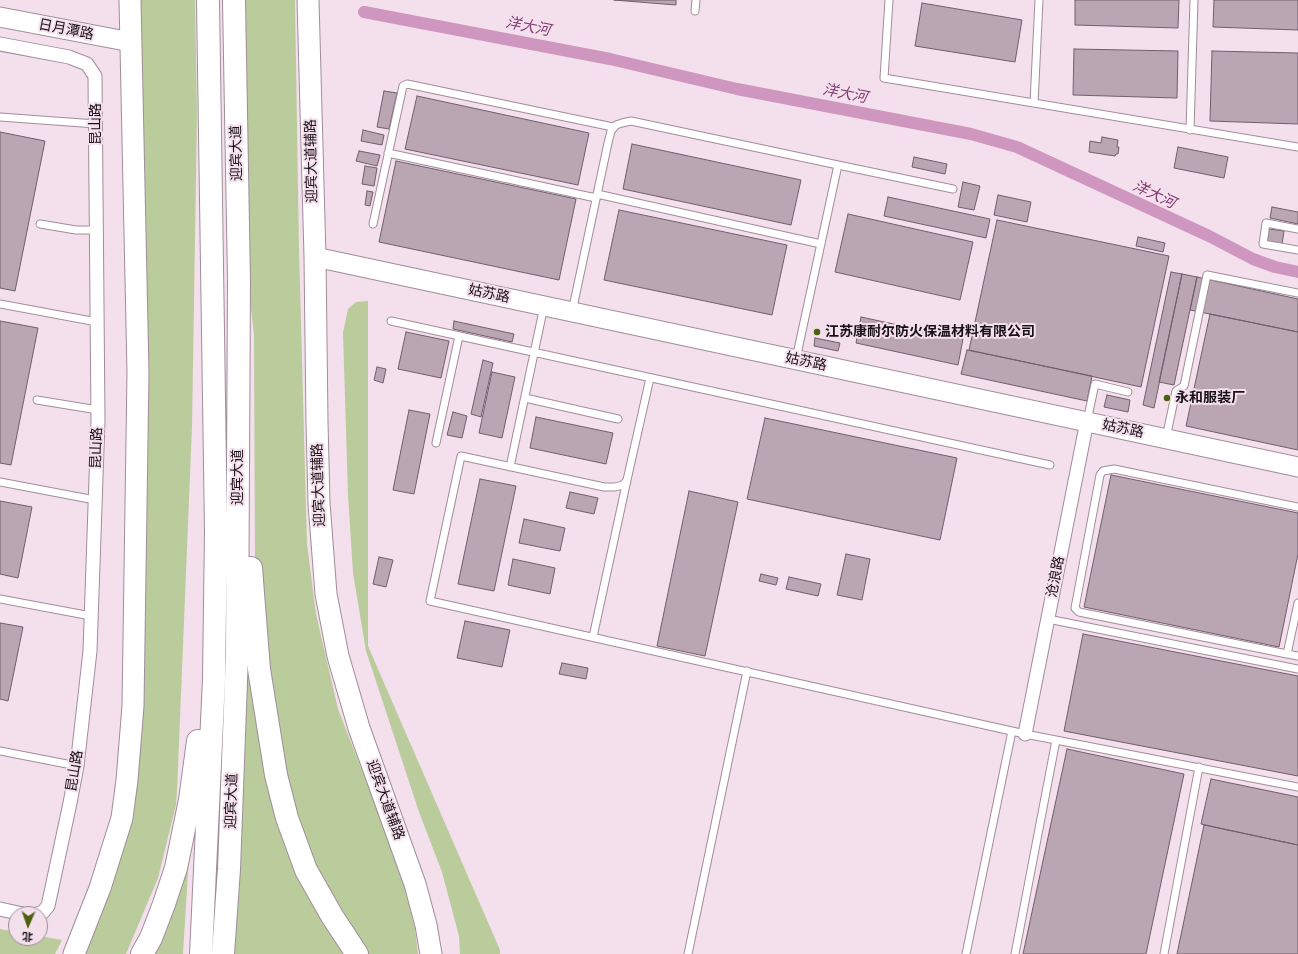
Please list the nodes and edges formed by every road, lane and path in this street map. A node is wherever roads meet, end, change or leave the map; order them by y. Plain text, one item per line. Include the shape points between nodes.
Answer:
1 (130, 0) edge
2 (208, 0) edge
3 (234, 0) edge
4 (308, 0) edge
5 (696, 0) edge
6 (889, 0) edge
7 (1039, 0) edge
8 (1194, 0) edge
9 (695, 11) dead end
10 (0, 17) edge
11 (131, 42) junction
12 (0, 44) edge
13 (1034, 103) junction
14 (0, 117) edge
15 (96, 124) junction
16 (613, 127) junction
17 (1190, 130) junction
18 (1298, 147) edge
19 (388, 153) junction
20 (838, 166) junction
21 (953, 189) dead end
22 (597, 196) junction
23 (40, 224) dead end
24 (372, 224) dead end
25 (1298, 229) edge
26 (96, 230) junction
27 (821, 244) junction
28 (1298, 250) edge
29 (315, 257) junction
30 (239, 281) junction
31 (1298, 293) edge
32 (0, 304) edge
33 (544, 306) junction
34 (572, 312) junction
35 (391, 321) dead end
36 (97, 322) junction
37 (459, 336) junction
38 (534, 352) junction
39 (796, 359) junction
40 (650, 378) junction
41 (1128, 392) dead end
42 (525, 398) junction
43 (37, 400) dead end
44 (98, 410) junction
45 (618, 419) dead end
46 (1087, 421) junction
47 (1166, 438) junction
48 (436, 443) dead end
49 (1050, 465) dead end
50 (510, 467) junction
51 (1298, 467) edge
52 (627, 480) junction
53 (0, 482) edge
54 (95, 500) junction
55 (1298, 507) edge
56 (216, 531) junction
57 (0, 599) edge
58 (1298, 603) edge
59 (91, 616) junction
60 (1048, 619) junction
61 (593, 637) junction
62 (1287, 654) junction
63 (1298, 656) edge
64 (1298, 669) edge
65 (748, 671) junction
66 (1012, 731) junction
67 (1025, 734) junction
68 (1056, 740) junction
69 (0, 751) edge
70 (77, 766) junction
71 (1199, 768) junction
72 (1298, 787) edge
73 (48, 906) edge
74 (74, 954) edge
75 (142, 954) edge
76 (201, 954) edge
77 (224, 954) edge
78 (356, 954) edge
79 (431, 954) edge
80 (688, 954) edge
81 (966, 954) edge
82 (1015, 954) edge
83 (1164, 954) edge

1 - 11 main road
2 - 56 highway, 迎宾大道
3 - 30 highway, 迎宾大道
4 - 29 main road, 迎宾大道辅路
5 - 9 lane
6 - 13 lane via 884,78
7 - 13 lane
8 - 17 lane
10 - 11 street, 日月潭路
11 - 74 main road via 138,372 132,728 122,818 100,888
12 - 15 street, 昆山路 via 69,57 87,64 95,76
13 - 17 lane
14 - 15 lane
15 - 26 street, 昆山路
16 - 19 lane via 407,84 401,91
16 - 20 lane via 622,122 631,122
16 - 22 lane
17 - 18 lane
19 - 22 lane
19 - 24 lane
20 - 21 lane
20 - 27 lane
22 - 27 lane
22 - 34 lane
23 - 26 lane via 76,230
25 - 28 lane via 1266,223 1263,244
26 - 36 street, 昆山路
27 - 39 lane
29 - 33 street, 姑苏路
29 - 79 main road, 迎宾大道辅路 via 319,503 326,594 338,656 359,728 415,884
30 - 77 highway, 迎宾大道 via 238,654
30 - 78 highway via 252,582 259,669 268,729 287,818 306,870
31 - 47 lane via 1207,274 1184,386 1176,391
32 - 36 lane
33 - 34 street, 姑苏路
33 - 38 lane
34 - 39 street, 姑苏路
35 - 37 lane
36 - 44 street, 昆山路
37 - 38 lane
37 - 48 lane
38 - 40 lane
38 - 42 lane
39 - 46 street, 姑苏路
40 - 49 lane
40 - 52 lane
41 - 46 lane via 1094,384
42 - 45 lane
42 - 50 lane
43 - 44 lane
44 - 54 street, 昆山路
46 - 47 street, 姑苏路
46 - 60 street, 沧浪路
47 - 51 street, 姑苏路
50 - 52 lane via 604,487 622,485
50 - 61 lane via 461,456 430,602
52 - 61 lane
53 - 54 lane
54 - 59 street, 昆山路
55 - 62 lane via 1114,469 1103,471 1075,608 1079,612
56 - 75 highway via 202,706 190,800 176,868 151,938
56 - 76 highway, 迎宾大道 via 214,679
57 - 59 lane
58 - 62 lane
59 - 70 street, 昆山路 via 90,651
60 - 64 lane
60 - 67 street, 沧浪路
61 - 65 lane
62 - 63 lane
65 - 66 lane
65 - 80 lane
66 - 67 lane
66 - 81 lane
67 - 68 lane
68 - 71 lane
68 - 82 lane
69 - 70 lane
70 - 73 street, 昆山路
71 - 72 lane
71 - 83 lane

